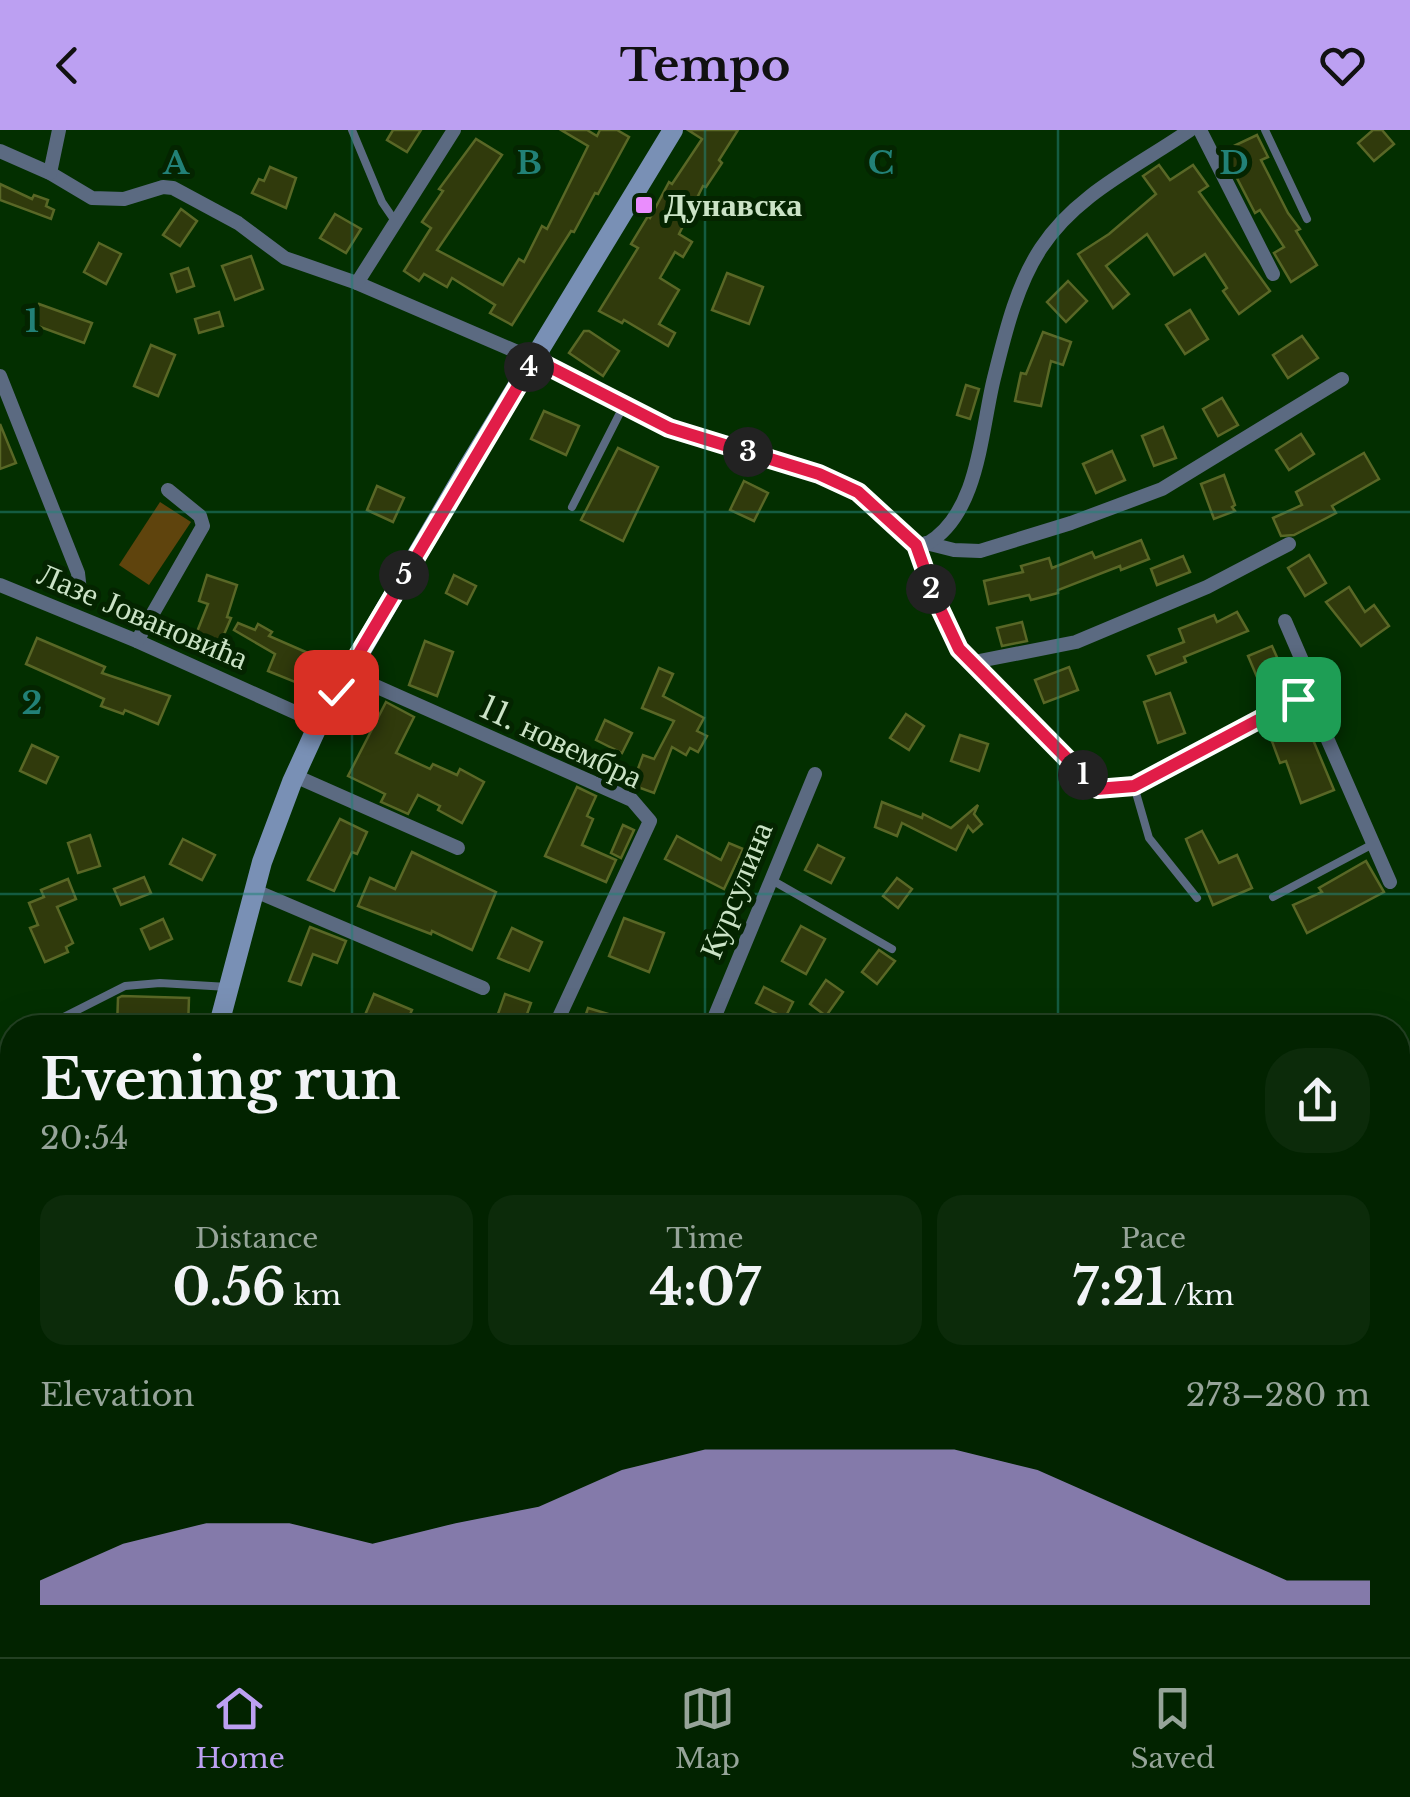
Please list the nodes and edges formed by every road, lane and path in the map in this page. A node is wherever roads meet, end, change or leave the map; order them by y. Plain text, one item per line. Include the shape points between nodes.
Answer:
1 (59, 130) edge
2 (352, 130) edge
3 (454, 130) edge
4 (673, 130) edge
5 (1190, 130) edge
6 (1200, 130) edge
7 (1265, 130) edge
8 (0, 150) edge
9 (50, 173) junction
10 (1307, 219) dead end
11 (396, 222) junction
12 (1273, 274) dead end
13 (357, 283) junction
14 (534, 359) junction
15 (0, 376) edge
16 (1342, 379) dead end
17 (624, 405) junction
18 (168, 490) dead end
19 (572, 508) dead end
20 (922, 544) junction
21 (1289, 544) dead end
22 (0, 586) edge
23 (80, 591) dead end
24 (1285, 621) dead end
25 (138, 641) junction
26 (974, 662) junction
27 (346, 673) junction
28 (1313, 706) junction
29 (319, 723) junction
30 (815, 774) dead end
31 (295, 776) junction
32 (1134, 786) junction
33 (1373, 844) junction
34 (458, 848) dead end
35 (769, 878) junction
36 (1390, 882) dead end
37 (253, 890) junction
38 (1273, 897) dead end
39 (1197, 898) dead end
40 (892, 948) dead end
41 (228, 987) junction
42 (483, 988) dead end
43 (68, 1015) edge
44 (221, 1015) edge
45 (560, 1015) edge
46 (715, 1015) edge

1 - 9 street
2 - 11 lane
3 - 11 street
4 - 14 main road
5 - 20 street via 1087,197 1038,252 1014,306 980,454 954,522
6 - 12 street
7 - 10 lane
8 - 9 street
9 - 13 street via 106,200 174,188 285,258
11 - 13 street
13 - 14 street
14 - 17 street
14 - 27 main road
15 - 23 street
16 - 20 street via 1162,490 980,551
17 - 19 lane
17 - 20 street via 669,428 858,492
18 - 25 street via 203,526
20 - 26 street via 934,596 959,649
21 - 26 street via 1076,642
22 - 25 street, Лазе Јовановића
24 - 28 street
25 - 29 street, Лазе Јовановића
26 - 32 street via 1097,789
27 - 29 main road
27 - 45 street, 11. новембра via 632,800 650,821
28 - 32 street via 1298,699
28 - 33 street
29 - 31 main road
30 - 35 street, Курсулина
31 - 34 street
31 - 37 main road
32 - 39 lane via 1149,838
33 - 36 street
33 - 38 lane
35 - 40 lane
35 - 46 street, Курсулина
37 - 41 main road
37 - 42 street
41 - 43 lane via 125,986
41 - 44 main road

